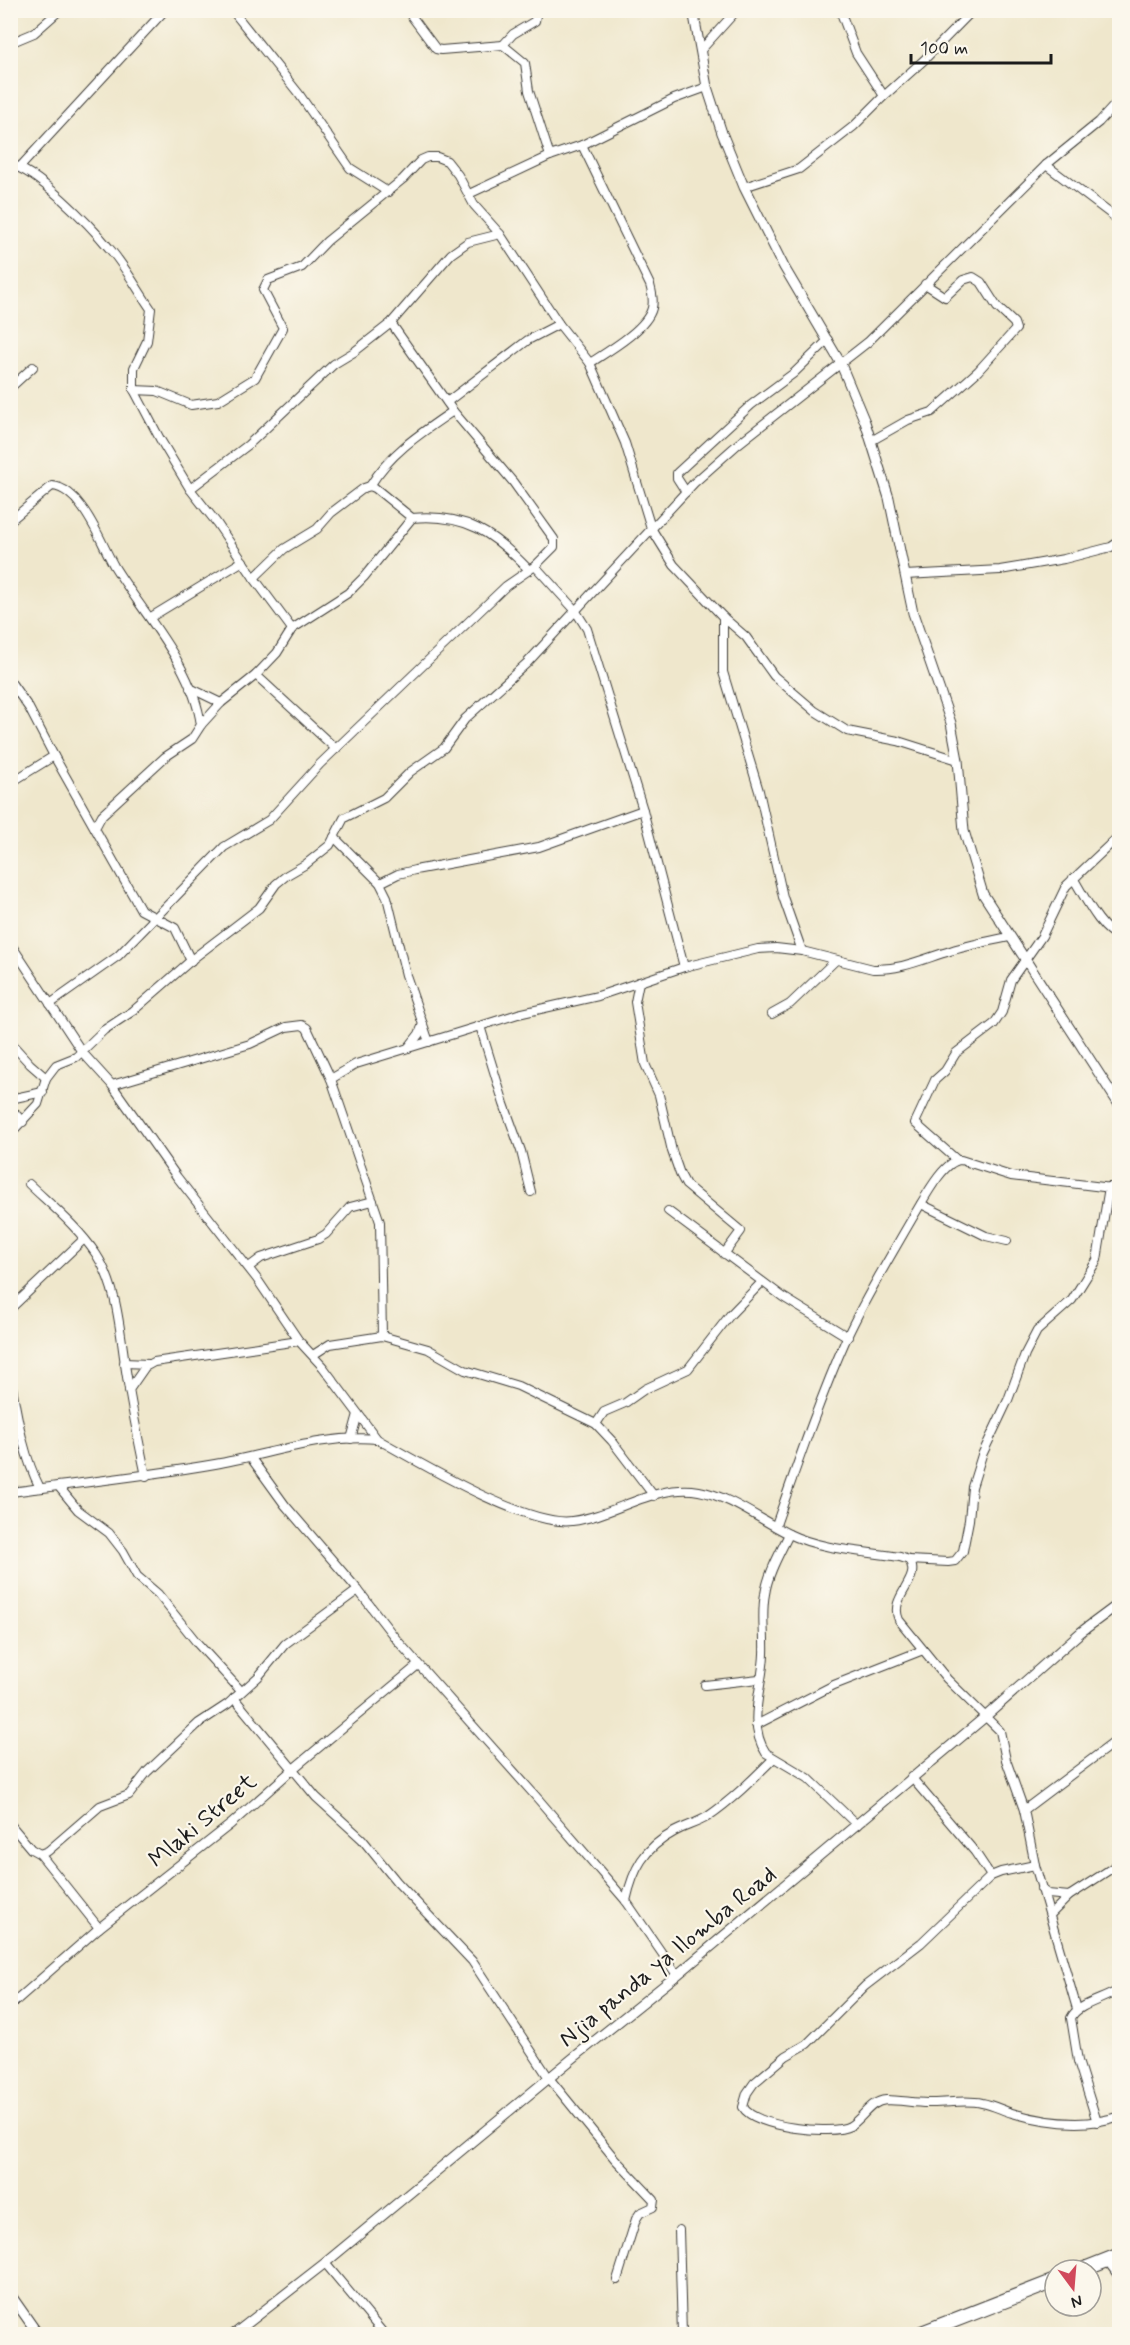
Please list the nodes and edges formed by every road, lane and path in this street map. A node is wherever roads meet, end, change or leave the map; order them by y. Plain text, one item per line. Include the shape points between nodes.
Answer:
1 (60, 10) edge
2 (165, 10) edge
3 (231, 10) edge
4 (407, 10) edge
5 (537, 10) edge
6 (693, 10) edge
7 (737, 10) edge
8 (840, 10) edge
9 (973, 10) edge
10 (10, 44) edge
11 (503, 45) junction
12 (701, 50) junction
13 (707, 87) junction
14 (884, 96) junction
15 (1119, 99) edge
16 (582, 145) junction
17 (550, 156) junction
18 (1046, 165) junction
19 (16, 166) edge
20 (10, 175) edge
21 (744, 187) junction
22 (388, 192) junction
23 (469, 194) junction
24 (1119, 221) edge
25 (500, 234) junction
26 (925, 284) junction
27 (391, 323) junction
28 (559, 324) junction
29 (828, 340) junction
30 (840, 362) junction
31 (590, 363) junction
32 (33, 367) dead end
33 (10, 388) edge
34 (134, 390) junction
35 (447, 402) junction
36 (453, 411) junction
37 (871, 441) junction
38 (370, 486) junction
39 (190, 489) junction
40 (686, 492) junction
41 (411, 518) junction
42 (10, 521) edge
43 (651, 528) junction
44 (1119, 541) edge
45 (243, 561) junction
46 (532, 568) junction
47 (905, 575) junction
48 (254, 578) junction
49 (574, 610) junction
50 (723, 616) junction
51 (151, 617) junction
52 (292, 629) junction
53 (256, 675) junction
54 (10, 681) edge
55 (190, 688) junction
56 (221, 703) junction
57 (201, 725) junction
58 (336, 749) junction
59 (54, 756) junction
60 (958, 760) junction
61 (10, 783) edge
62 (643, 810) junction
63 (102, 815) junction
64 (88, 817) junction
65 (95, 828) junction
66 (334, 837) junction
67 (1118, 838) edge
68 (1073, 878) junction
69 (380, 883) junction
70 (154, 918) junction
71 (1009, 937) junction
72 (1119, 938) edge
73 (10, 943) edge
74 (802, 951) junction
75 (836, 960) junction
76 (1024, 960) junction
77 (191, 961) junction
78 (684, 967) junction
79 (639, 982) junction
80 (51, 1004) junction
81 (772, 1014) dead end
82 (423, 1024) junction
83 (480, 1026) junction
84 (10, 1042) edge
85 (429, 1042) junction
86 (407, 1049) junction
87 (82, 1052) junction
88 (46, 1078) junction
89 (331, 1079) junction
90 (112, 1085) junction
91 (1116, 1091) edge
92 (43, 1092) junction
93 (10, 1099) edge
94 (1119, 1106) edge
95 (10, 1108) edge
96 (23, 1122) junction
97 (10, 1134) edge
98 (957, 1160) junction
99 (29, 1184) dead end
100 (1109, 1187) junction
101 (1119, 1189) edge
102 (531, 1192) dead end
103 (373, 1201) junction
104 (921, 1204) junction
105 (668, 1211) dead end
106 (84, 1239) junction
107 (1007, 1241) dead end
108 (724, 1254) junction
109 (249, 1268) junction
110 (762, 1282) junction
111 (10, 1309) edge
112 (382, 1336) junction
113 (848, 1337) junction
114 (299, 1341) junction
115 (313, 1355) junction
116 (124, 1363) junction
117 (149, 1364) junction
118 (10, 1376) edge
119 (129, 1390) junction
120 (358, 1414) junction
121 (596, 1424) junction
122 (351, 1439) junction
123 (377, 1439) junction
124 (250, 1458) junction
125 (146, 1476) junction
126 (59, 1487) junction
127 (40, 1488) junction
128 (10, 1492) edge
129 (654, 1496) junction
130 (776, 1525) junction
131 (789, 1534) junction
132 (909, 1560) junction
133 (358, 1590) junction
134 (1119, 1603) edge
135 (923, 1650) junction
136 (418, 1665) junction
137 (759, 1679) junction
138 (705, 1685) dead end
139 (241, 1691) junction
140 (234, 1698) junction
141 (985, 1717) junction
142 (756, 1725) junction
143 (1119, 1738) edge
144 (773, 1759) junction
145 (293, 1769) junction
146 (911, 1777) junction
147 (1024, 1810) junction
148 (10, 1824) edge
149 (857, 1825) junction
150 (40, 1854) junction
151 (1119, 1863) edge
152 (1035, 1865) junction
153 (991, 1876) junction
154 (1041, 1889) junction
155 (1070, 1896) junction
156 (626, 1901) junction
157 (1050, 1915) junction
158 (99, 1928) junction
159 (677, 1976) junction
160 (1119, 1989) edge
161 (10, 2006) edge
162 (1077, 2009) junction
163 (549, 2078) junction
164 (1119, 2116) edge
165 (1097, 2122) junction
166 (679, 2230) dead end
167 (1113, 2258) edge
168 (325, 2263) junction
169 (1119, 2277) edge
170 (616, 2280) dead end
171 (1043, 2286) edge
172 (10, 2294) edge
173 (38, 2334) edge
174 (234, 2334) edge
175 (384, 2334) edge
176 (682, 2334) edge
177 (920, 2334) edge

1 - 10 street via 34,33
2 - 19 street
3 - 22 street via 299,94 350,168
4 - 11 street via 436,49
5 - 11 street via 535,21
6 - 12 street
7 - 12 street
8 - 14 street via 856,52
9 - 14 street
11 - 17 street via 525,63 529,91
12 - 13 street
13 - 16 street via 674,99
13 - 21 street
14 - 21 street via 799,170
15 - 18 street via 1099,122
16 - 17 street
16 - 31 street via 653,298 649,314 638,328
17 - 23 street
18 - 24 street
18 - 26 street
19 - 20 street
19 - 34 street via 64,202 110,248 151,309 147,341 134,368
21 - 29 street via 784,267
22 - 23 street via 421,160 438,157 447,161
22 - 34 street via 327,241 302,267 268,280 263,290 283,328 255,378 218,401 191,405 157,391
23 - 25 street
25 - 27 street via 468,242 451,254
25 - 28 street
26 - 30 street via 868,342
26 - 37 street via 945,297 963,280 973,277 981,282 1016,330 932,412 908,420
27 - 35 street
27 - 39 street via 334,364 248,445
28 - 31 street
28 - 35 street via 528,340
29 - 30 street
29 - 40 street via 677,473
30 - 37 street
30 - 40 street via 738,444
31 - 43 street via 625,443
32 - 33 street
34 - 39 street
35 - 36 street
36 - 38 street via 399,450
36 - 46 street via 513,482 554,539 553,550
37 - 47 street via 889,498
38 - 41 street
38 - 48 street via 331,513 317,529 284,549
39 - 45 street
40 - 43 street
41 - 46 street via 467,523
41 - 52 street via 348,593
42 - 51 street via 48,488 65,490 81,505 113,564
43 - 49 street
43 - 50 street via 674,565
44 - 47 street via 1111,547 1064,559 1000,570
45 - 48 street
45 - 51 street
46 - 49 street
46 - 58 street via 496,596
47 - 60 street via 913,613 951,723
48 - 52 street
49 - 62 street via 587,629
49 - 66 street via 527,663 465,719 444,748 410,772 384,798 344,818
50 - 60 street via 746,638 780,682 841,728
50 - 74 street via 723,672 759,791 783,897
51 - 55 street
52 - 53 street via 282,648
53 - 56 street
53 - 58 street
54 - 59 street
55 - 56 street
55 - 57 street
56 - 57 street
57 - 63 street via 192,739 165,757
58 - 70 street via 269,820 224,847
59 - 61 street
59 - 64 street
60 - 71 street via 964,831 983,894
62 - 69 street via 539,847 415,870
62 - 78 street
63 - 64 street
63 - 65 street
64 - 65 street
65 - 70 street via 141,910
66 - 69 street
66 - 77 street via 324,851 276,884 259,908
67 - 68 street
68 - 72 street via 1103,925
68 - 76 street via 1061,894 1042,936
69 - 82 street via 394,918 406,975
70 - 77 street via 175,928
70 - 80 street via 118,956
71 - 75 street via 951,950 898,968 873,969
71 - 76 street
73 - 80 street
74 - 75 street
74 - 78 street via 758,949
75 - 81 street via 790,1004
76 - 91 street
76 - 98 street via 1011,980 1002,1012 994,1024 956,1053 935,1080 915,1123
77 - 87 street
78 - 79 street
79 - 83 street
79 - 108 street via 635,998 645,1064 659,1095 680,1174 686,1185 741,1233
80 - 87 street
82 - 85 street
82 - 86 street
83 - 85 street
83 - 102 street
84 - 88 street
85 - 86 street
86 - 89 street via 356,1064
87 - 88 street via 56,1065
87 - 90 street
88 - 92 street
89 - 90 street via 311,1034 302,1025
89 - 103 street
90 - 109 street via 177,1177
91 - 94 street
92 - 93 street
92 - 96 street
95 - 96 street
96 - 97 street
98 - 100 street via 1011,1176
98 - 104 street via 948,1166
99 - 106 street
100 - 101 street
100 - 132 street via 1097,1260 1072,1300 1037,1331 982,1455 972,1487 963,1551 948,1562
103 - 109 street via 346,1209 318,1239 261,1258
103 - 112 street via 380,1222
104 - 107 street via 986,1236
104 - 113 street
105 - 108 street
106 - 111 street
106 - 116 street via 109,1278
108 - 110 street
109 - 114 street
110 - 113 street
110 - 121 street via 688,1369 604,1412
112 - 115 street via 330,1344
112 - 121 street via 420,1346 465,1370 518,1386
113 - 130 street
114 - 115 street
114 - 117 street
115 - 120 street
116 - 117 street
116 - 119 street
117 - 119 street
118 - 127 street via 19,1429
119 - 125 street
120 - 122 street
120 - 123 street
121 - 129 street
122 - 123 street
122 - 124 street
123 - 129 street via 466,1488 549,1521 573,1521
124 - 125 street
124 - 133 street
125 - 126 street
126 - 127 street
126 - 139 street via 78,1510 109,1533 137,1576 158,1594
127 - 128 street
129 - 130 street via 686,1489 712,1494
130 - 131 street
131 - 132 street
131 - 137 street via 765,1594 764,1654
132 - 135 street via 912,1575 895,1609
133 - 136 street
133 - 139 street via 285,1644
134 - 141 street, Njia panda ya Ilomba Road
135 - 141 street
135 - 142 street via 834,1685
136 - 145 street, Mlaki Street
136 - 156 street
137 - 138 street
137 - 142 street
139 - 140 street
140 - 145 street
140 - 150 street via 199,1723 147,1772 129,1795 100,1806
141 - 146 street, Njia panda ya Ilomba Road
141 - 147 street via 1000,1731
142 - 144 street via 762,1746
143 - 147 street
144 - 149 street via 808,1778
144 - 156 street via 707,1817 653,1846 635,1868
145 - 158 street, Mlaki Street via 231,1824
145 - 163 street via 472,1961
146 - 149 street, Njia panda ya Ilomba Road
146 - 153 street
147 - 152 street
148 - 150 street
149 - 159 street, Njia panda ya Ilomba Road
150 - 158 street
151 - 155 street
152 - 153 street
152 - 154 street
153 - 165 street via 921,1943 865,1986 807,2044 754,2083 743,2107 749,2115 777,2125 832,2130 852,2124 884,2100 978,2102 1038,2119
154 - 155 street via 1048,1894
154 - 157 street
155 - 157 street
156 - 159 street
157 - 162 street
158 - 161 street, Mlaki Street
159 - 163 street, Njia panda ya Ilomba Road
160 - 162 street
162 - 165 street via 1071,2018 1078,2061
163 - 168 street, Njia panda ya Ilomba Road
163 - 170 street via 654,2200 653,2207 636,2219
164 - 165 street
166 - 176 street
167 - 169 street
168 - 174 street, Njia panda ya Ilomba Road
168 - 175 street
171 - 177 highway
172 - 173 street

